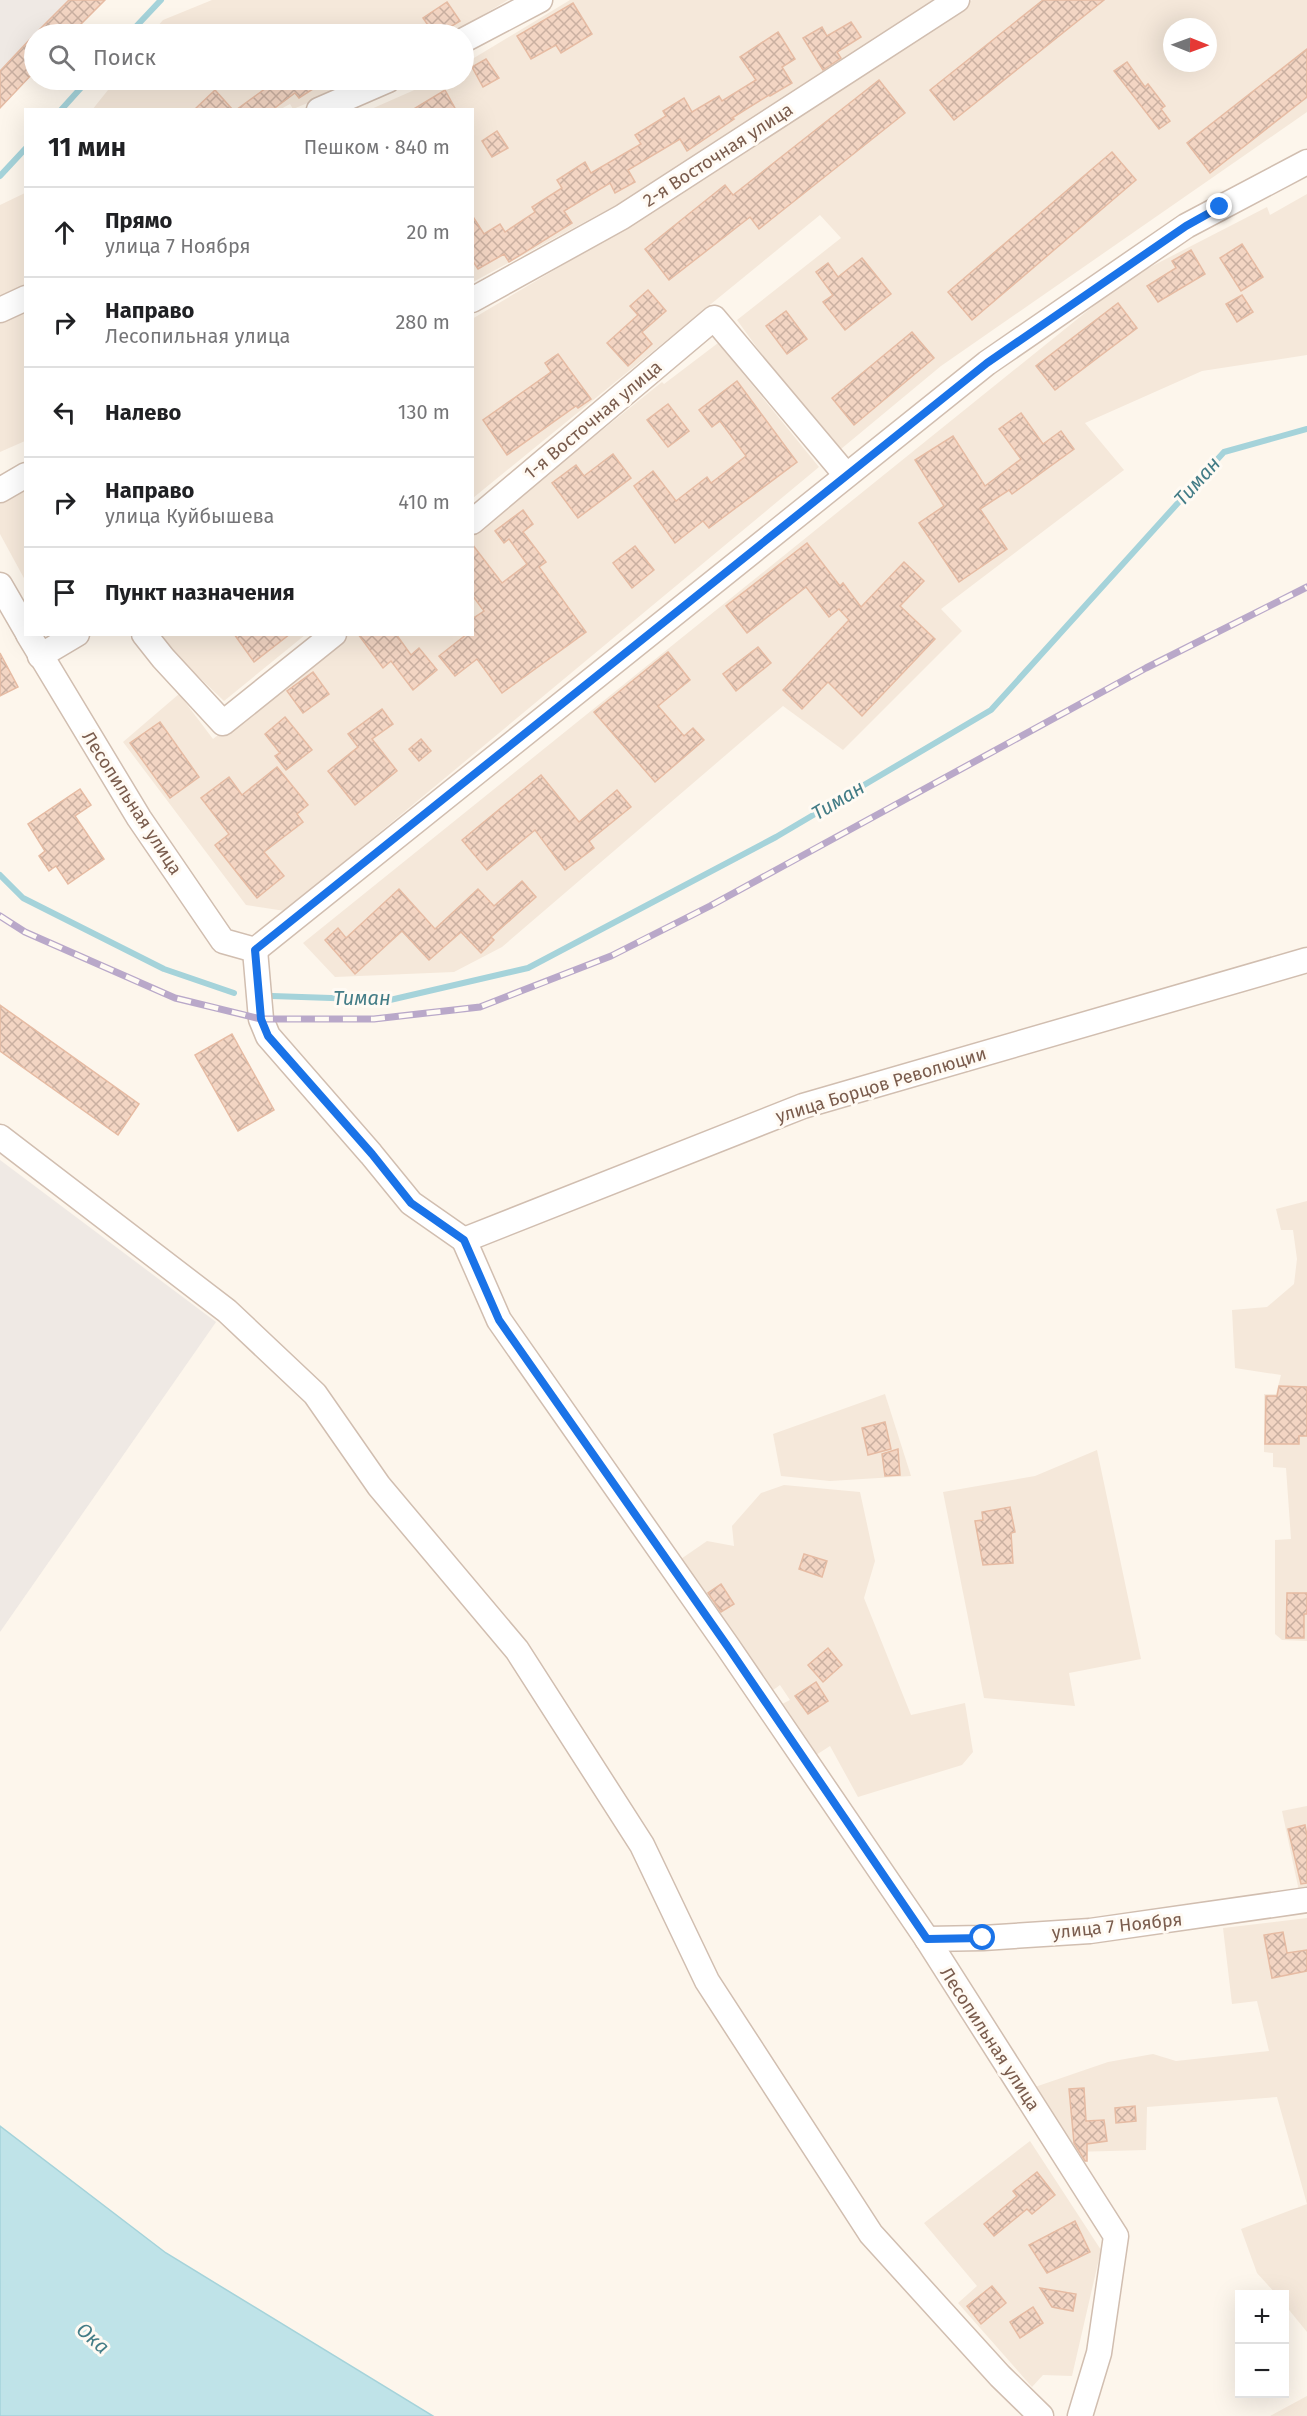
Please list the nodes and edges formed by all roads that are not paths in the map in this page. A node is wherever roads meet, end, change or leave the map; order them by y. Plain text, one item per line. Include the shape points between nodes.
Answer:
1 (540, 0) edge
2 (957, 0) edge
3 (474, 35) edge
4 (365, 90) edge
5 (324, 108) edge
6 (1307, 162) edge
7 (24, 299) edge
8 (474, 299) edge
9 (0, 310) edge
10 (846, 475) junction
11 (24, 476) edge
12 (0, 490) edge
13 (474, 520) edge
14 (0, 585) edge
15 (24, 627) edge
16 (29, 636) edge
17 (74, 636) edge
18 (146, 636) edge
19 (332, 636) edge
20 (40, 656) junction
21 (255, 950) junction
22 (1307, 960) edge
23 (0, 1137) edge
24 (464, 1240) junction
25 (1307, 1899) edge
26 (927, 1939) junction
27 (1041, 2416) edge
28 (1080, 2416) edge

1 - 3 street
2 - 8 street, 2-я Восточная улица via 622,217
4 - 5 street
6 - 10 street via 1186,226 987,363
7 - 9 street
10 - 13 street, 1-я Восточная улица via 714,318
10 - 21 street
11 - 12 street
14 - 15 street
16 - 20 street, Лесопильная улица
17 - 20 street
18 - 19 street via 223,723
20 - 21 street, Лесопильная улица via 139,818 223,941
21 - 24 street via 261,1019 268,1036 411,1203
22 - 24 street, улица Борцов Революции via 803,1106
23 - 27 street via 227,1311 315,1394 379,1486 517,1650 642,1845 707,1981 871,2234
24 - 26 street, Лесопильная улица via 499,1320
25 - 26 street, улица 7 Ноября via 1090,1931
26 - 28 street, Лесопильная улица via 1116,2236 1099,2353

